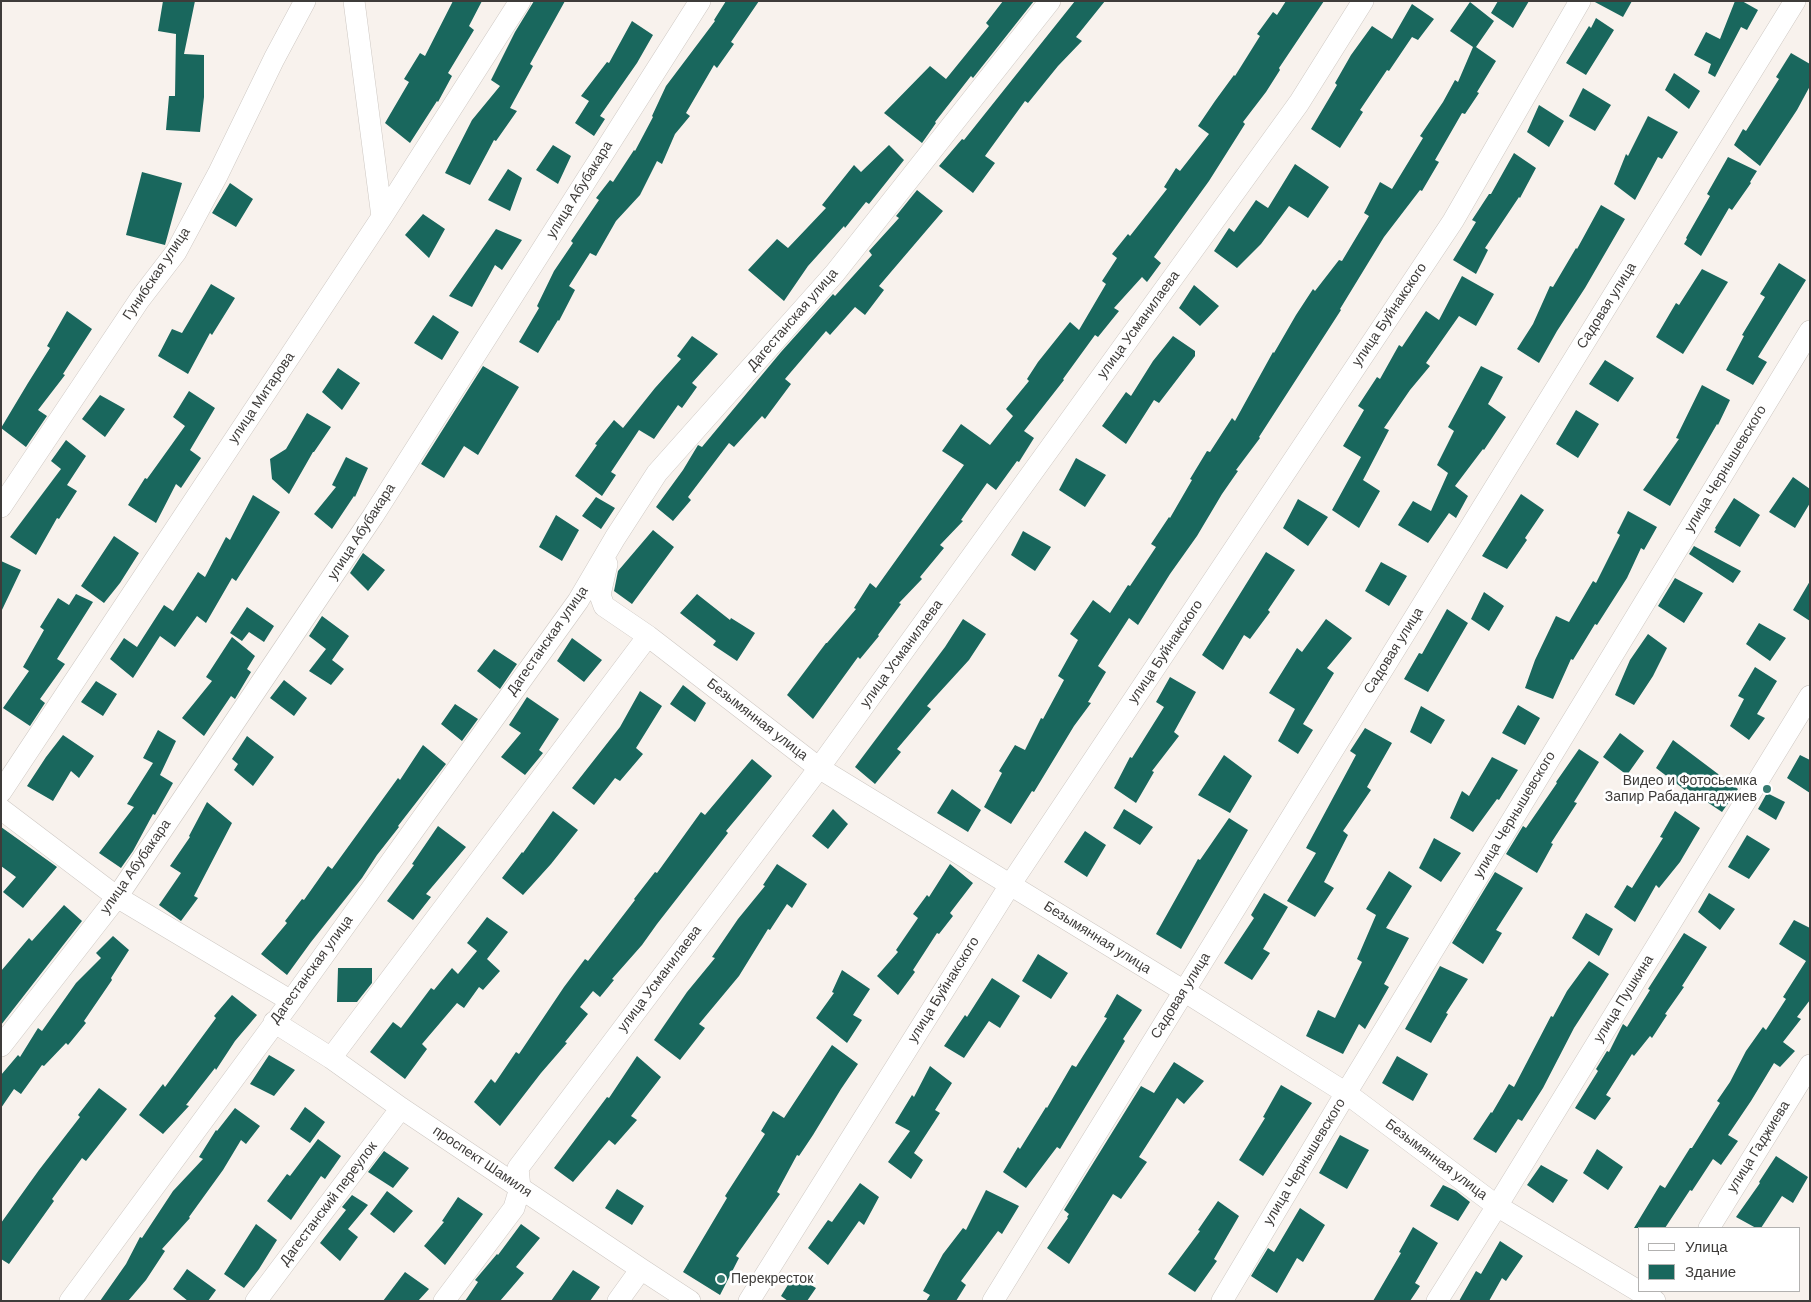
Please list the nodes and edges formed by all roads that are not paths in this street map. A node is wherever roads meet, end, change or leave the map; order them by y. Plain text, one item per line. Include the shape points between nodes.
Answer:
1 (305, 1) edge
2 (354, 1) edge
3 (520, 1) edge
4 (700, 1) edge
5 (1050, 1) edge
6 (1363, 1) edge
7 (1580, 1) edge
8 (1795, 1) edge
9 (382, 217) junction
10 (1810, 331) edge
11 (1, 507) edge
12 (615, 538) junction
13 (648, 636) junction
14 (1810, 696) edge
15 (819, 768) junction
16 (1, 792) edge
17 (1, 809) edge
18 (1010, 884) junction
19 (117, 897) junction
20 (1184, 991) junction
21 (290, 1001) junction
22 (274, 1022) junction
23 (1, 1046) edge
24 (331, 1058) junction
25 (1810, 1065) edge
26 (1346, 1093) junction
27 (401, 1108) junction
28 (520, 1188) junction
29 (1497, 1206) junction
30 (1710, 1227) edge
31 (641, 1269) junction
32 (1638, 1291) edge
33 (1640, 1292) edge
34 (70, 1301) edge
35 (256, 1301) edge
36 (444, 1301) edge
37 (618, 1301) edge
38 (690, 1301) edge
39 (749, 1301) edge
40 (993, 1301) edge
41 (1222, 1301) edge
42 (1437, 1301) edge
43 (1655, 1301) edge

1 - 11 street, Гунибская улица via 176,252 135,307
2 - 9 street
3 - 9 street, улица Митарова
4 - 19 street, улица Абубакара via 374,516
5 - 12 street, Дагестанская улица via 835,273 657,473
6 - 15 street, улица Усманилаева via 1299,103
7 - 18 street, улица Буйнакского via 1452,222
8 - 20 street, Садовая улица
9 - 16 street, улица Митарова
10 - 26 street, улица Чернышевского
12 - 13 street, Безымянная улица via 600,595 604,606
12 - 21 street, Дагестанская улица via 578,601
13 - 15 street, Безымянная улица
13 - 24 street
14 - 29 street, улица Пушкина
15 - 18 street, Безымянная улица
15 - 28 street, улица Усманилаева via 518,1168
17 - 19 street
18 - 20 street, Безымянная улица
18 - 39 street, улица Буйнакского
19 - 21 street
19 - 23 street, улица Абубакара
20 - 26 street, Безымянная улица
20 - 40 street, Садовая улица
21 - 22 street, Дагестанская улица
22 - 24 street, проспект Шамиля
22 - 34 street, Дагестанская улица
24 - 27 street, проспект Шамиля
25 - 30 street, улица Гаджиева
26 - 29 street, Безымянная улица
26 - 41 street, улица Чернышевского
27 - 28 street, проспект Шамиля
27 - 35 street, Дагестанский переулок
28 - 31 street, проспект Шамиля
28 - 36 street, улица Усманилаева via 514,1208
29 - 32 street, Безымянная улица
29 - 42 street, улица Пушкина
31 - 37 street
31 - 38 street, проспект Шамиля
33 - 43 street, Безымянная улица

